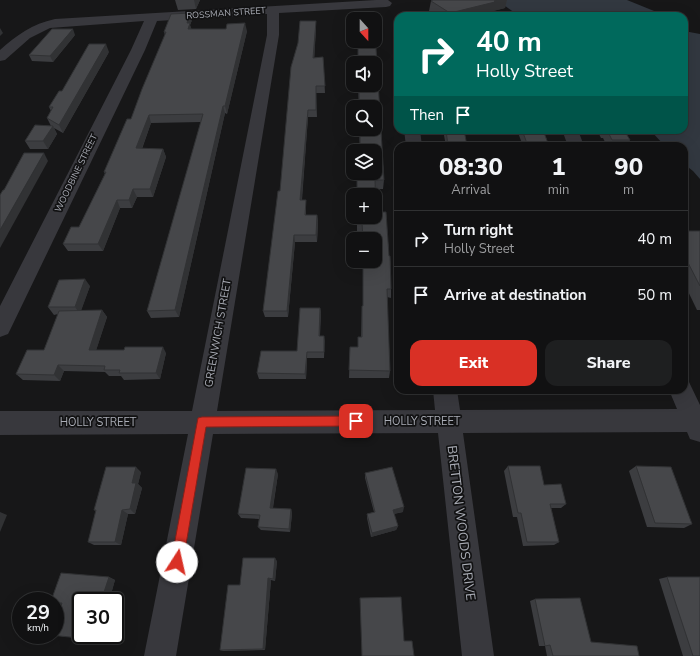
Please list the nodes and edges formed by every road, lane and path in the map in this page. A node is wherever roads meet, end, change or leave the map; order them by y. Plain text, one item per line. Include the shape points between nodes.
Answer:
1 (385, 1) edge
2 (274, 10) junction
3 (395, 12) dead end
4 (152, 17) junction
5 (0, 57) edge
6 (0, 328) edge
7 (446, 394) edge
8 (683, 394) edge
9 (449, 421) junction
10 (0, 422) edge
11 (202, 422) junction
12 (698, 424) edge
13 (160, 656) edge
14 (478, 656) edge

1 - 2 street, ROSSMAN STREET
1 - 3 street
2 - 4 street, ROSSMAN STREET
2 - 11 street, GREENWICH STREET via 273,35
4 - 5 street, ROSSMAN STREET via 63,22 42,26 32,30
4 - 6 street, WOODBINE STREET
7 - 9 street, BRETTON WOODS DRIVE
8 - 12 street
9 - 11 street, HOLLY STREET
9 - 12 street, HOLLY STREET
9 - 14 street, BRETTON WOODS DRIVE
10 - 11 street, HOLLY STREET
11 - 13 street, GREENWICH STREET

